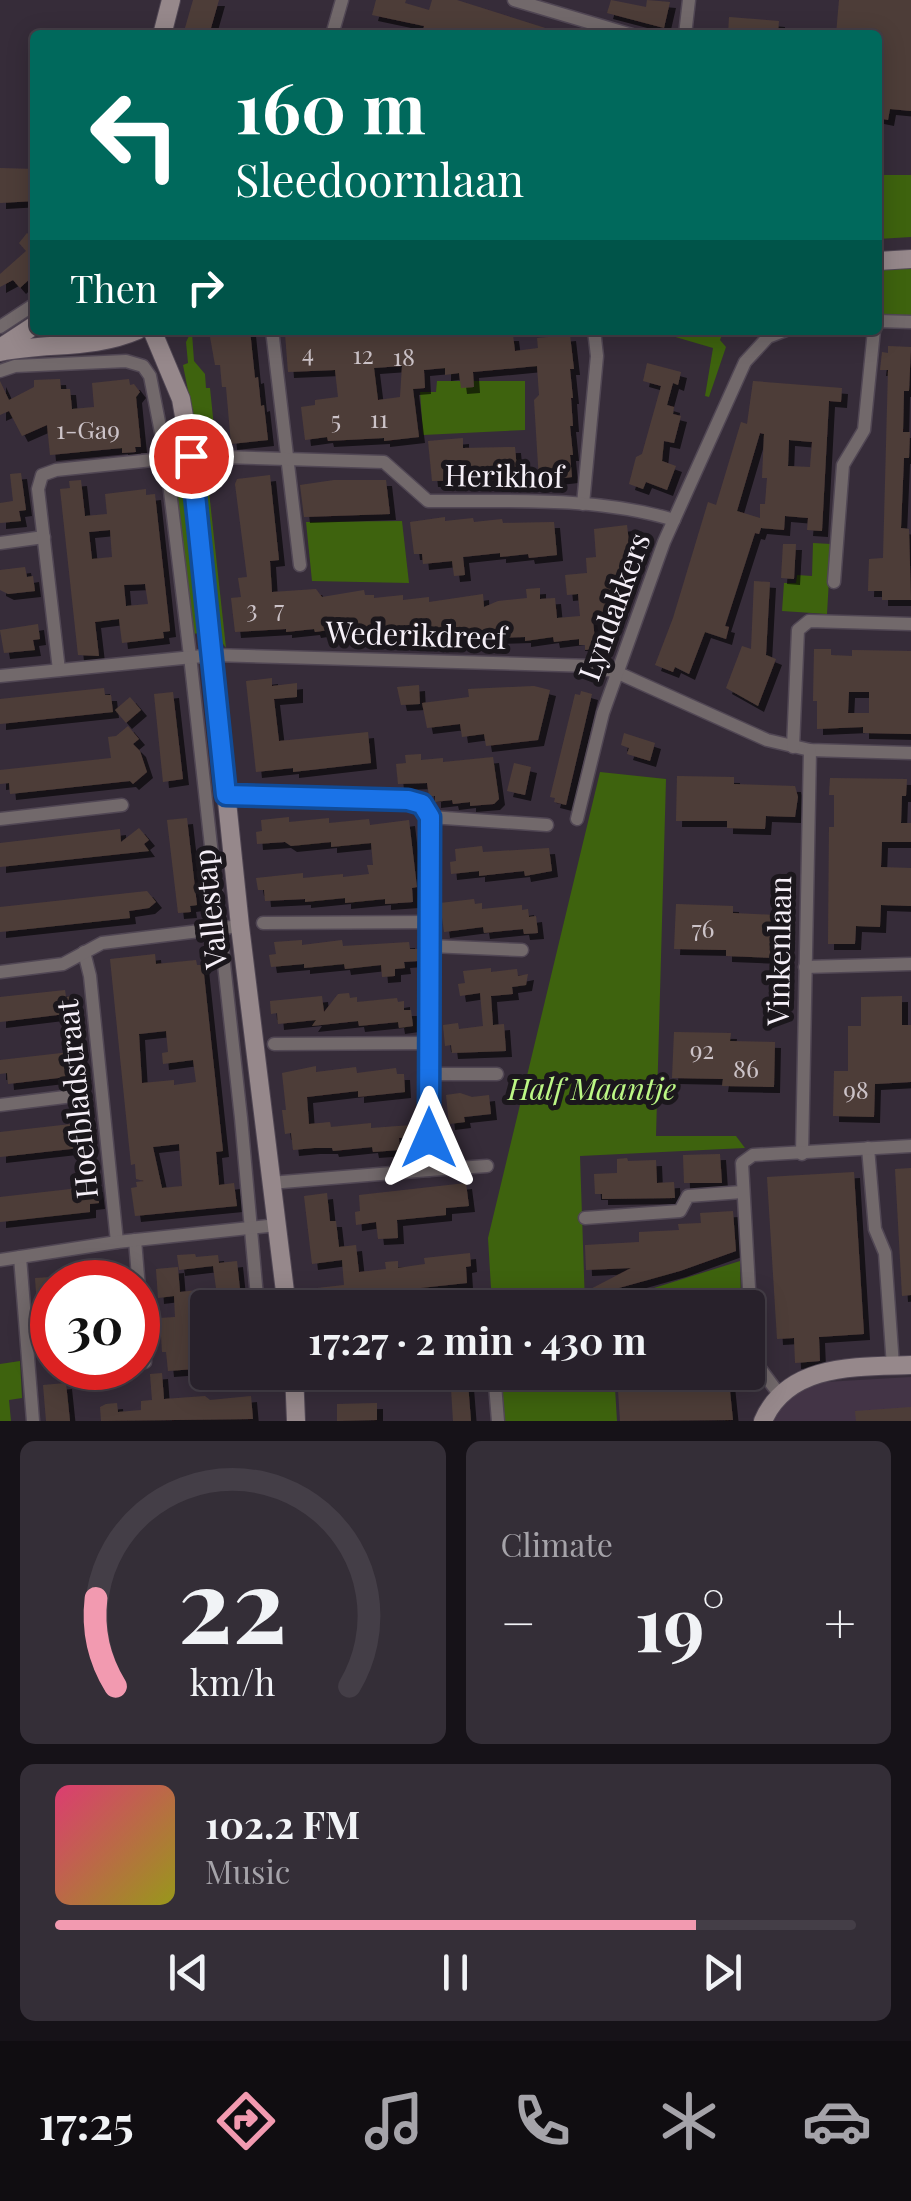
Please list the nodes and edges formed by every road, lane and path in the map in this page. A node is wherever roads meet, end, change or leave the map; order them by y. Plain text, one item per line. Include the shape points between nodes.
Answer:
1 (171, 0) edge
2 (342, 0) edge
3 (514, 0) edge
4 (689, 0) edge
5 (163, 30) edge
6 (333, 30) edge
7 (615, 30) edge
8 (685, 30) edge
9 (911, 259) edge
10 (882, 260) edge
11 (30, 307) edge
12 (882, 321) edge
13 (911, 322) edge
14 (0, 328) edge
15 (30, 329) edge
16 (154, 335) edge
17 (273, 335) edge
18 (595, 335) edge
19 (773, 335) edge
20 (874, 335) edge
21 (80, 338) edge
22 (0, 350) edge
23 (0, 371) edge
24 (191, 456) junction
25 (166, 458) junction
26 (286, 458) junction
27 (583, 504) junction
28 (674, 520) junction
29 (44, 538) junction
30 (0, 543) edge
31 (300, 565) dead end
32 (834, 582) dead end
33 (911, 624) edge
34 (213, 655) junction
35 (190, 656) junction
36 (58, 670) junction
37 (616, 672) junction
38 (0, 676) edge
39 (793, 747) junction
40 (810, 750) junction
41 (911, 753) edge
42 (226, 795) junction
43 (122, 805) dead end
44 (430, 817) junction
45 (0, 818) edge
46 (577, 819) dead end
47 (547, 825) dead end
48 (430, 922) junction
49 (264, 923) dead end
50 (240, 926) junction
51 (220, 928) junction
52 (430, 946) junction
53 (522, 950) dead end
54 (84, 952) junction
55 (911, 964) edge
56 (805, 967) junction
57 (0, 972) edge
58 (429, 1042) junction
59 (274, 1044) dead end
60 (429, 1074) junction
61 (497, 1074) dead end
62 (73, 1096) dead end
63 (0, 1105) edge
64 (911, 1146) edge
65 (868, 1148) junction
66 (802, 1154) junction
67 (487, 1166) dead end
68 (429, 1170) junction
69 (270, 1183) junction
70 (742, 1192) junction
71 (584, 1218) dead end
72 (277, 1225) junction
73 (250, 1228) junction
74 (136, 1240) junction
75 (118, 1242) junction
76 (20, 1257) junction
77 (0, 1260) edge
78 (137, 1260) edge
79 (256, 1290) edge
80 (284, 1290) edge
81 (902, 1365) edge
82 (295, 1390) edge
83 (495, 1390) edge
84 (779, 1394) junction
85 (33, 1421) edge
86 (296, 1421) edge
87 (498, 1421) edge
88 (763, 1421) edge

1 - 5 street
2 - 6 street
3 - 7 street
4 - 8 street
9 - 10 street
11 - 14 street
12 - 13 street
15 - 22 street
16 - 24 street, Vallestap via 181,400
17 - 26 street
18 - 27 street
19 - 28 street, Lyndakkers via 755,348
20 - 32 street via 864,430 843,465
21 - 22 street
23 - 25 street, Vallestap via 137,363 150,376
24 - 25 street, Herikhof
24 - 26 street, Herikhof
24 - 34 street, Vallestap
25 - 29 street, Herikhof via 42,475
25 - 35 street, Vallestap
26 - 27 street, Herikhof via 384,462 428,501
26 - 31 street
27 - 28 street, Herikhof
28 - 37 street, Lyndakkers
29 - 30 street
29 - 36 street
33 - 39 street via 809,620 798,630
34 - 35 street, Wederikdreef
34 - 37 street, Wederikdreef
34 - 42 street, Vallestap
35 - 36 street, Wederikdreef
35 - 51 street, Vallestap
36 - 38 street, Wederikdreef
37 - 39 street, Wederikdreef
37 - 46 street, Lyndakkers
39 - 40 street, Wederikdreef
40 - 41 street, Wederikdreef
40 - 56 street, Vinkenlaan
42 - 44 street via 408,800 422,804
42 - 50 street, Vallestap
43 - 45 street
44 - 47 street
44 - 48 street
48 - 49 street
48 - 52 street
50 - 51 street
50 - 69 street, Vallestap
51 - 54 street via 102,943
51 - 73 street, Vallestap
52 - 53 street
52 - 58 street
54 - 57 street via 63,964
54 - 75 street, Hoefbladstraat
55 - 56 street
56 - 66 street, Vinkenlaan
58 - 59 street
58 - 60 street
60 - 61 street
60 - 68 street
62 - 63 street
64 - 65 street
65 - 66 street
65 - 81 street via 874,1229 885,1253
66 - 70 street via 753,1155 742,1163
67 - 68 street
68 - 69 street
69 - 72 street, Vallestap
70 - 71 street via 688,1196 680,1211
70 - 84 street via 753,1359
72 - 73 street
72 - 80 street, Vallestap
73 - 74 street
73 - 79 street, Vallestap
74 - 75 street
74 - 78 street
75 - 76 street
76 - 77 street
76 - 85 street
81 - 84 street via 809,1375
82 - 86 street
83 - 87 street
84 - 88 street

